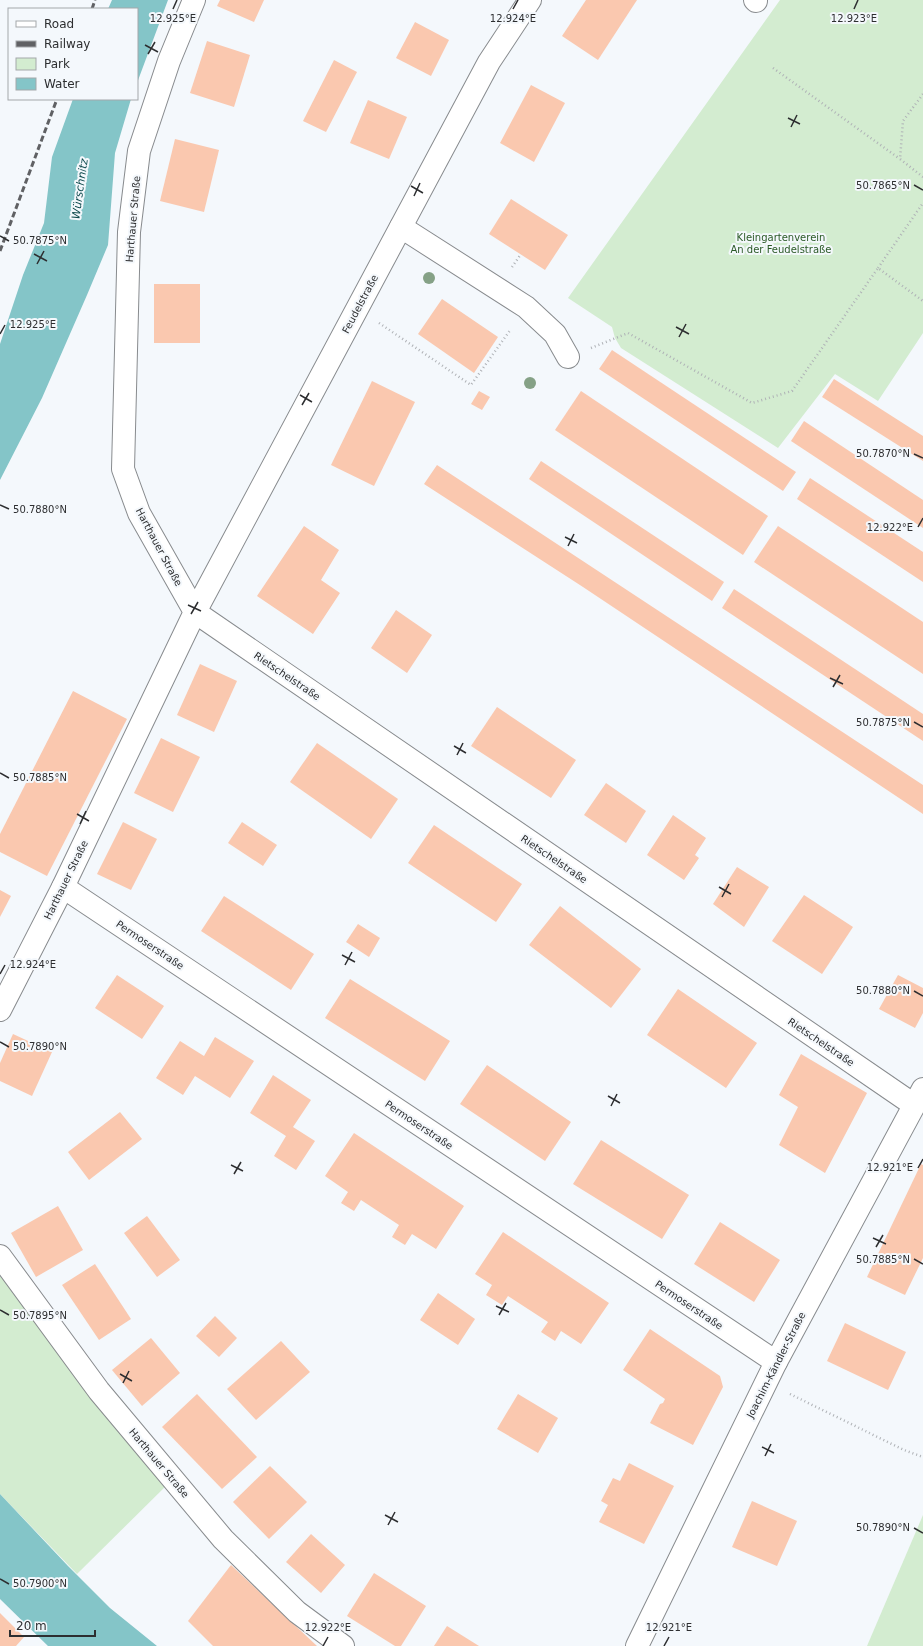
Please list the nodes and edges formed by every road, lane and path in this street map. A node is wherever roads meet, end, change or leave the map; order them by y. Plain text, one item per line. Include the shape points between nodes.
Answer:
1 (194, 0) edge
2 (530, 0) edge
3 (773, 68) dead end
4 (923, 94) edge
5 (900, 159) junction
6 (923, 177) edge
7 (923, 203) edge
8 (401, 227) junction
9 (521, 254) dead end
10 (515, 264) dead end
11 (878, 268) junction
12 (923, 301) edge
13 (526, 307) junction
14 (375, 321) dead end
15 (568, 357) joint
16 (195, 612) junction
17 (63, 887) junction
18 (0, 1010) edge
19 (918, 1097) edge
20 (0, 1256) edge
21 (776, 1362) junction
22 (766, 1383) junction
23 (923, 1457) edge
24 (344, 1646) edge
25 (637, 1646) edge

1 - 16 street, Harthauer Straße via 169,60 139,151 129,232 123,469 139,513
2 - 8 street, Feudelstraße via 489,62
3 - 5 path
4 - 5 path via 903,121
5 - 6 path
7 - 11 path
8 - 13 street
8 - 16 street, Feudelstraße
9 - 10 path
11 - 12 path
11 - 15 path via 792,391 759,401 752,403 628,333
13 - 14 path via 471,385
13 - 15 street via 556,334
16 - 17 street, Harthauer Straße
16 - 19 street, Rietschelstraße
17 - 18 street, Harthauer Straße
17 - 21 street, Permoserstraße
19 - 21 street, Joachim-Kändler-Straße
20 - 24 street, Harthauer Straße via 99,1391 223,1539 297,1612
21 - 22 street, Joachim-Kändler-Straße
22 - 23 path
22 - 25 street, Joachim-Kändler-Straße

